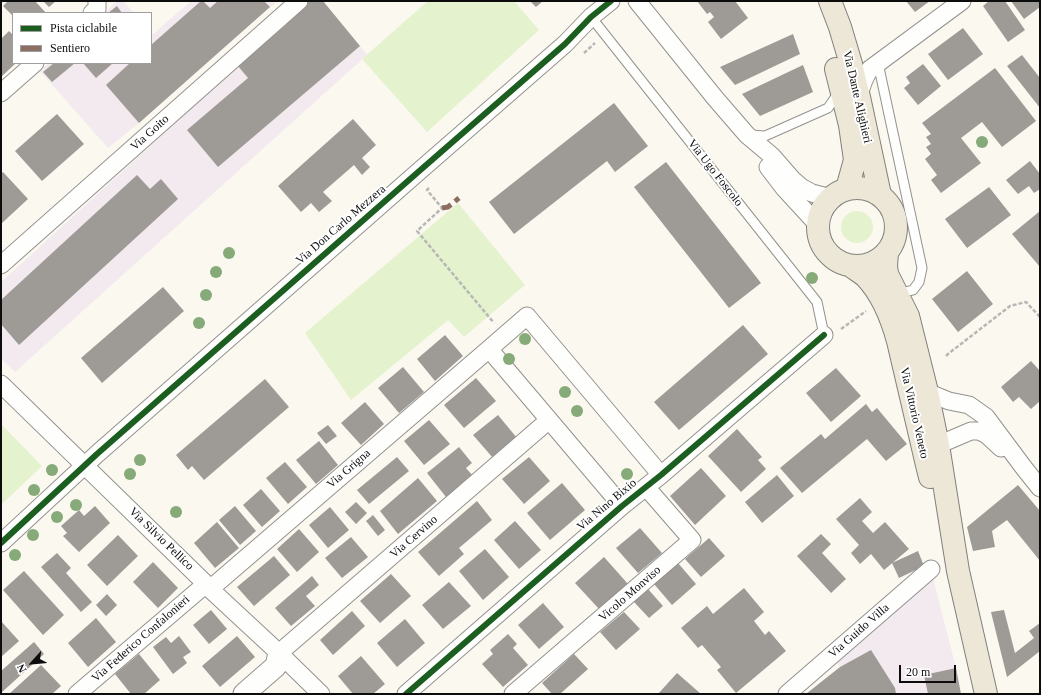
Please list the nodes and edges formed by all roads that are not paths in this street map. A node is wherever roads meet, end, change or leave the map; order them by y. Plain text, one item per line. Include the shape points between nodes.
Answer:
1 (97, 1) edge
2 (299, 1) edge
3 (611, 1) edge
4 (636, 1) edge
5 (823, 1) edge
6 (830, 1) edge
7 (962, 1) edge
8 (93, 12) edge
9 (591, 18) junction
10 (34, 64) edge
11 (880, 71) junction
12 (1, 93) edge
13 (850, 93) junction
14 (747, 135) junction
15 (839, 193) junction
16 (880, 194) junction
17 (818, 225) junction
18 (887, 253) junction
19 (1, 265) edge
20 (851, 266) junction
21 (895, 290) junction
22 (824, 335) joint
23 (489, 349) junction
24 (1, 384) edge
25 (927, 392) junction
26 (550, 420) junction
27 (938, 445) junction
28 (84, 466) junction
29 (1024, 468) junction
30 (661, 474) junction
31 (646, 487) junction
32 (1040, 488) edge
33 (622, 506) junction
34 (1, 544) edge
35 (931, 569) dead end
36 (958, 570) junction
37 (208, 586) junction
38 (279, 653) junction
39 (77, 694) edge
40 (244, 694) edge
41 (321, 694) edge
42 (406, 694) edge
43 (513, 694) edge
44 (787, 694) edge
45 (986, 694) edge

1 - 8 street via 97,9
2 - 19 street, Via Goito
3 - 9 street, Via Don Carlo Mezzera
4 - 14 street
5 - 13 main road, Via Dante Alighieri via 829,36
6 - 13 main road, Via Dante Alighieri via 840,27
7 - 11 street
9 - 22 lane, Via Ugo Foscolo via 817,302
9 - 28 street, Via Don Carlo Mezzera via 565,44
10 - 12 street
11 - 13 street via 870,69 862,84
11 - 21 lane via 922,268 919,282 913,290
13 - 14 lane via 828,108 765,136
13 - 15 main road, Via Dante Alighieri via 850,125 855,160
13 - 16 main road, Via Dante Alighieri
14 - 15 street via 772,156 801,187 812,193
14 - 17 street via 784,188
15 - 16 main road via 858,188
15 - 17 main road via 824,205
16 - 18 main road via 895,216 897,229 894,242
17 - 20 main road via 821,242 830,256 840,263
18 - 20 main road via 877,262
18 - 21 main road, Via Vittorio Veneto via 886,266
20 - 36 main road, Via Vittorio Veneto via 871,283 893,324 927,465
21 - 25 main road, Via Vittorio Veneto via 910,323
22 - 30 street, Via Nino Bixio
23 - 26 street, Via Nino Bixio
23 - 30 street via 527,316
23 - 37 street, Via Grigna
24 - 28 street, Via Silvio Pellico
25 - 27 main road, Via Vittorio Veneto
25 - 29 street via 949,401 969,405 986,417
26 - 33 street, Via Nino Bixio
26 - 38 street, Via Cervino
27 - 29 street via 970,431 979,431
27 - 36 main road, Via Vittorio Veneto
28 - 34 street, Via Don Carlo Mezzera
28 - 37 street, Via Silvio Pellico
29 - 32 street
30 - 31 street, Via Nino Bixio
31 - 33 street, Via Nino Bixio
31 - 43 street, Vicolo Monviso via 692,540
33 - 42 street, Via Nino Bixio
35 - 44 street, Via Guido Villa
36 - 45 main road, Via Vittorio Veneto
37 - 38 street, Via Silvio Pellico
37 - 39 street, Via Federico Confalonieri
38 - 40 street via 276,666
38 - 41 street, Via Silvio Pellico

